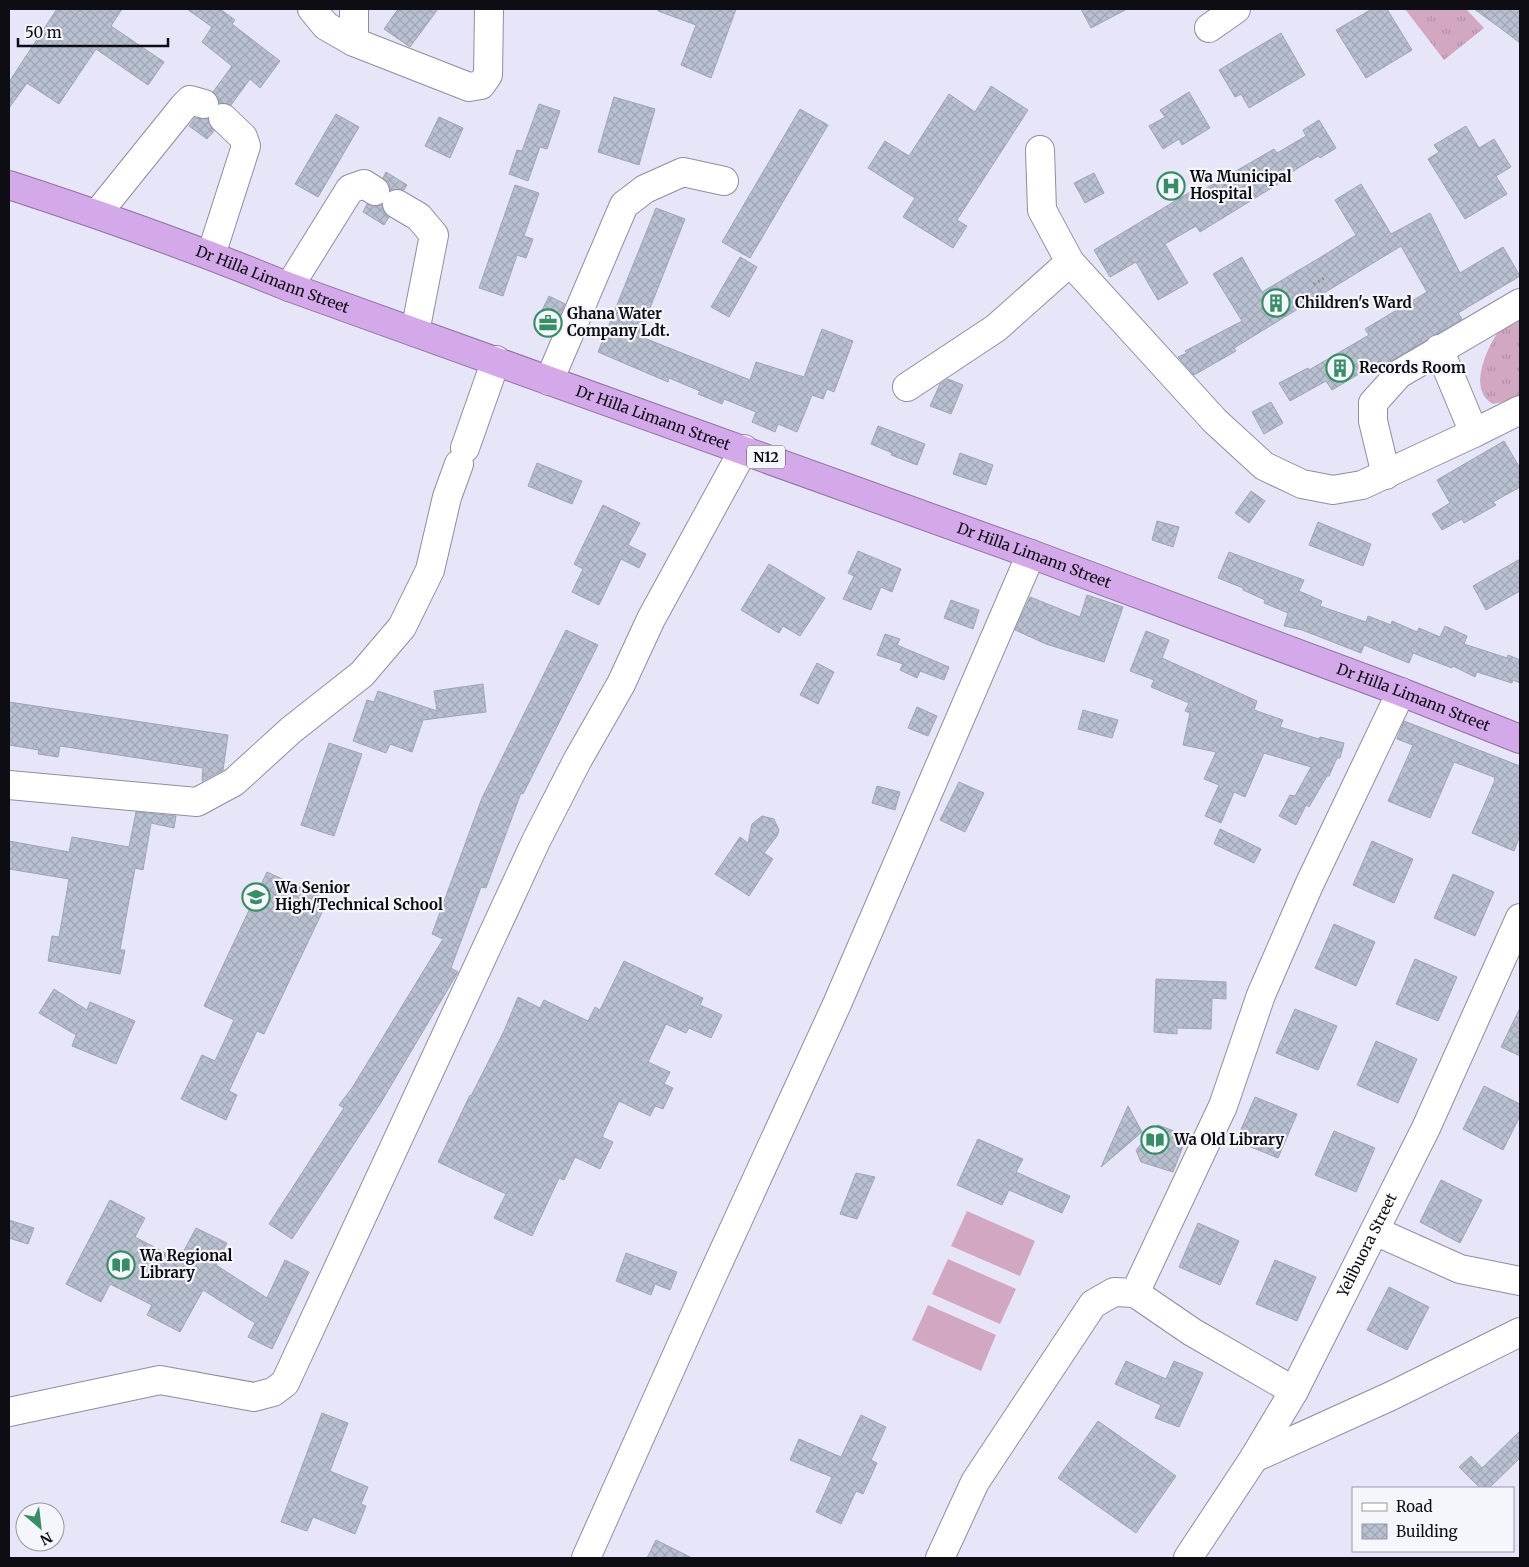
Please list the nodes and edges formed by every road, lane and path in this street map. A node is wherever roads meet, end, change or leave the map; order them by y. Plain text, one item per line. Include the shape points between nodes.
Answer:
1 (312, 9) edge
2 (354, 9) edge
3 (489, 9) edge
4 (1236, 9) edge
5 (1209, 28) dead end
6 (354, 42) junction
7 (1040, 150) dead end
8 (724, 181) dead end
9 (9, 185) edge
10 (97, 214) junction
11 (211, 255) junction
12 (1070, 262) junction
13 (1325, 278) dead end
14 (1314, 284) dead end
15 (289, 287) junction
16 (1520, 304) edge
17 (415, 332) junction
18 (1439, 350) junction
19 (496, 360) junction
20 (550, 380) junction
21 (907, 387) dead end
22 (1520, 410) edge
23 (1474, 433) junction
24 (744, 449) junction
25 (1386, 475) junction
26 (1031, 554) junction
27 (1401, 692) junction
28 (1520, 739) edge
29 (9, 785) edge
30 (1520, 918) edge
31 (1375, 1231) junction
32 (1520, 1280) edge
33 (1135, 1293) junction
34 (1520, 1332) edge
35 (1294, 1391) junction
36 (9, 1412) edge
37 (1254, 1458) junction
38 (586, 1558) edge
39 (940, 1558) edge
40 (1188, 1558) edge

1 - 6 street via 326,26
2 - 6 street
3 - 6 street via 488,75 481,85 469,87
4 - 5 street
7 - 12 street via 1042,210
8 - 20 street via 683,172 645,189 624,205
9 - 10 highway, Dr Hilla Limann Street / N12
10 - 11 highway, Dr Hilla Limann Street / N12
10 - 11 street via 190,100 214,111 238,131 246,146
11 - 15 highway, Dr Hilla Limann Street / N12
12 - 21 street via 996,328
12 - 25 street via 1215,421 1264,466 1302,484 1333,490 1362,485
13 - 14 path
15 - 17 highway, Dr Hilla Limann Street / N12
15 - 17 street via 350,189 364,184 419,217 434,235
16 - 18 street
17 - 19 highway, Dr Hilla Limann Street / N12
18 - 23 street
18 - 25 street via 1399,374 1373,402 1372,421
19 - 20 highway, Dr Hilla Limann Street / N12
19 - 29 street via 447,497 430,570 402,627 362,674 291,730 234,782 196,802
20 - 24 highway, Dr Hilla Limann Street / N12
22 - 23 street
23 - 25 street
24 - 26 highway, Dr Hilla Limann Street / N12
24 - 36 street via 536,841 285,1383 273,1392 254,1397 160,1380
26 - 27 highway, Dr Hilla Limann Street / N12
26 - 38 street via 837,1004
27 - 28 highway, Dr Hilla Limann Street / N12
27 - 33 street via 1309,885 1261,995 1223,1106
30 - 31 street, Yelibuora Street via 1426,1128
31 - 32 street via 1460,1269
31 - 35 street, Yelibuora Street
33 - 35 street via 1192,1332
33 - 39 street via 1114,1292 1093,1304 976,1482
34 - 37 street via 1391,1396
35 - 37 street, Yelibuora Street
37 - 40 street, Yelibuora Street

